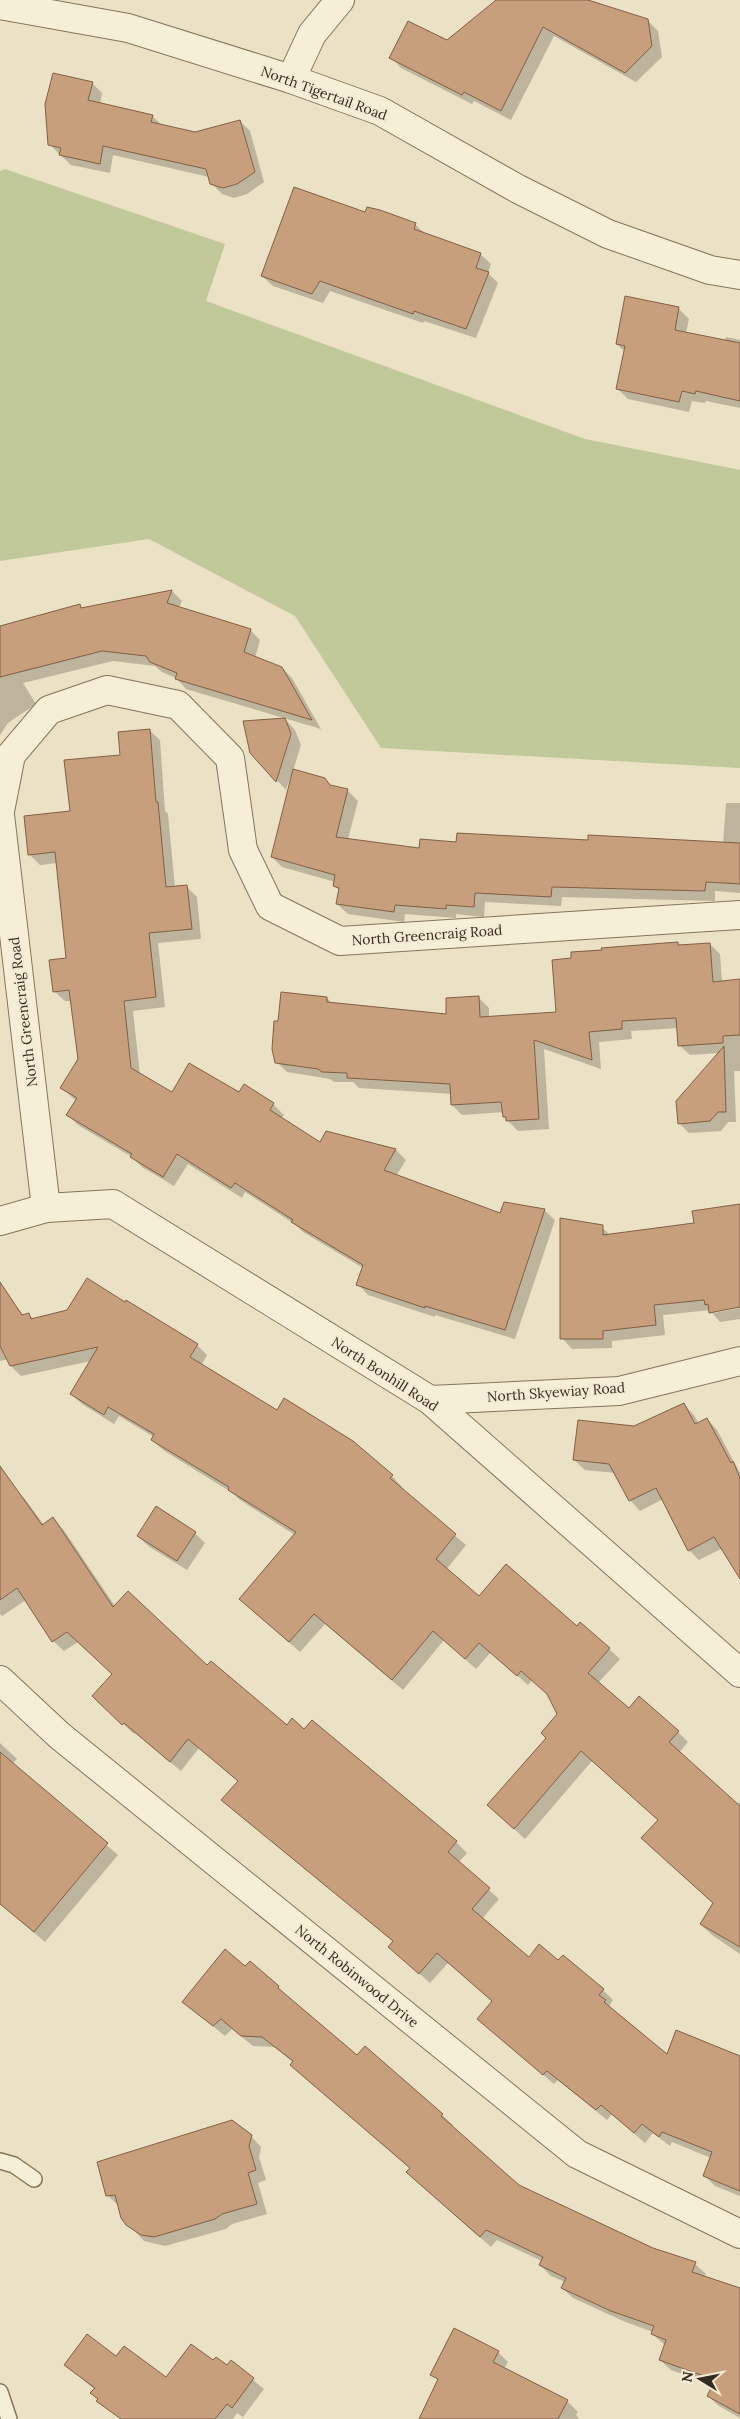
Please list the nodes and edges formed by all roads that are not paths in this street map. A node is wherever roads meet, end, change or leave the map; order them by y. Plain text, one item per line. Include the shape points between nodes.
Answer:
1 (340, 0) edge
2 (0, 5) edge
3 (291, 79) junction
4 (740, 275) edge
5 (0, 810) edge
6 (0, 815) edge
7 (740, 915) edge
8 (46, 1208) junction
9 (0, 1220) edge
10 (740, 1361) edge
11 (430, 1400) junction
12 (740, 1673) edge
13 (0, 1680) edge
14 (0, 2161) edge
15 (34, 2179) dead end
16 (740, 2234) edge
17 (0, 2392) edge
18 (10, 2419) edge

1 - 3 street via 312,34
2 - 3 street, North Tigertail Road via 128,28
3 - 4 street, North Tigertail Road via 380,111 518,189 608,234 710,270
5 - 7 street, North Greencraig Road via 11,756 49,710 107,690 178,705 230,758 242,850 270,906 340,941
6 - 8 street, North Greencraig Road
8 - 9 street, North Bonhill Road
8 - 11 street, North Bonhill Road via 113,1204
10 - 11 street, North Skyewiay Road via 619,1391
11 - 12 street, North Bonhill Road
13 - 16 street, North Robinwood Drive via 60,1736 577,2154
14 - 15 lane via 14,2165
17 - 18 lane

